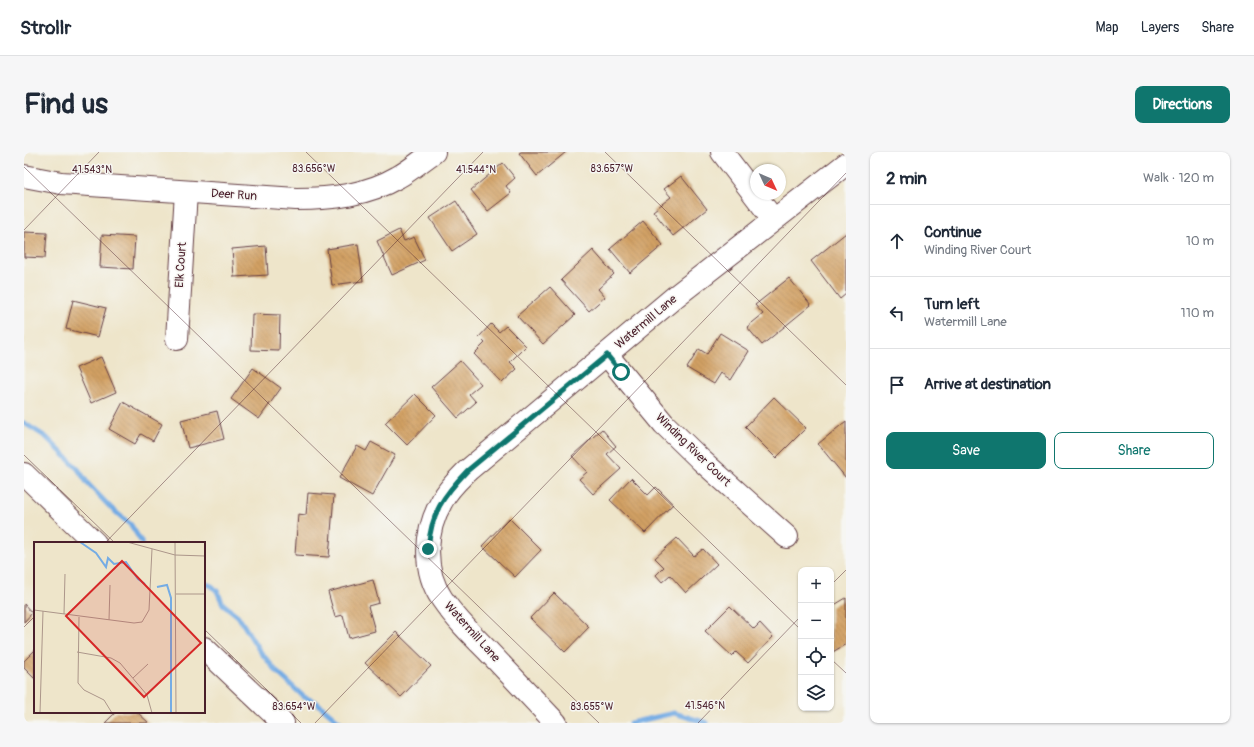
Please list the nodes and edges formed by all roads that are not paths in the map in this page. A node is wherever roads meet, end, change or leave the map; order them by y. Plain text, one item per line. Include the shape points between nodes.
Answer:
1 (434, 152) edge
2 (722, 152) edge
3 (846, 164) edge
4 (24, 176) edge
5 (186, 192) junction
6 (773, 219) junction
7 (176, 339) dead end
8 (607, 355) junction
9 (24, 474) edge
10 (787, 536) dead end
11 (94, 542) edge
12 (205, 649) edge
13 (284, 723) edge
14 (556, 723) edge

1 - 5 street, Deer Run via 399,177 349,195 323,199 296,199
2 - 6 street
3 - 6 street, Watermill Lane
4 - 5 street, Deer Run via 61,183
5 - 7 street, Elk Court
6 - 8 street, Watermill Lane
8 - 10 street, Winding River Court via 664,424
8 - 14 street, Watermill Lane via 467,471 442,500 429,536 431,575 442,598 457,619
9 - 11 street
12 - 13 street

